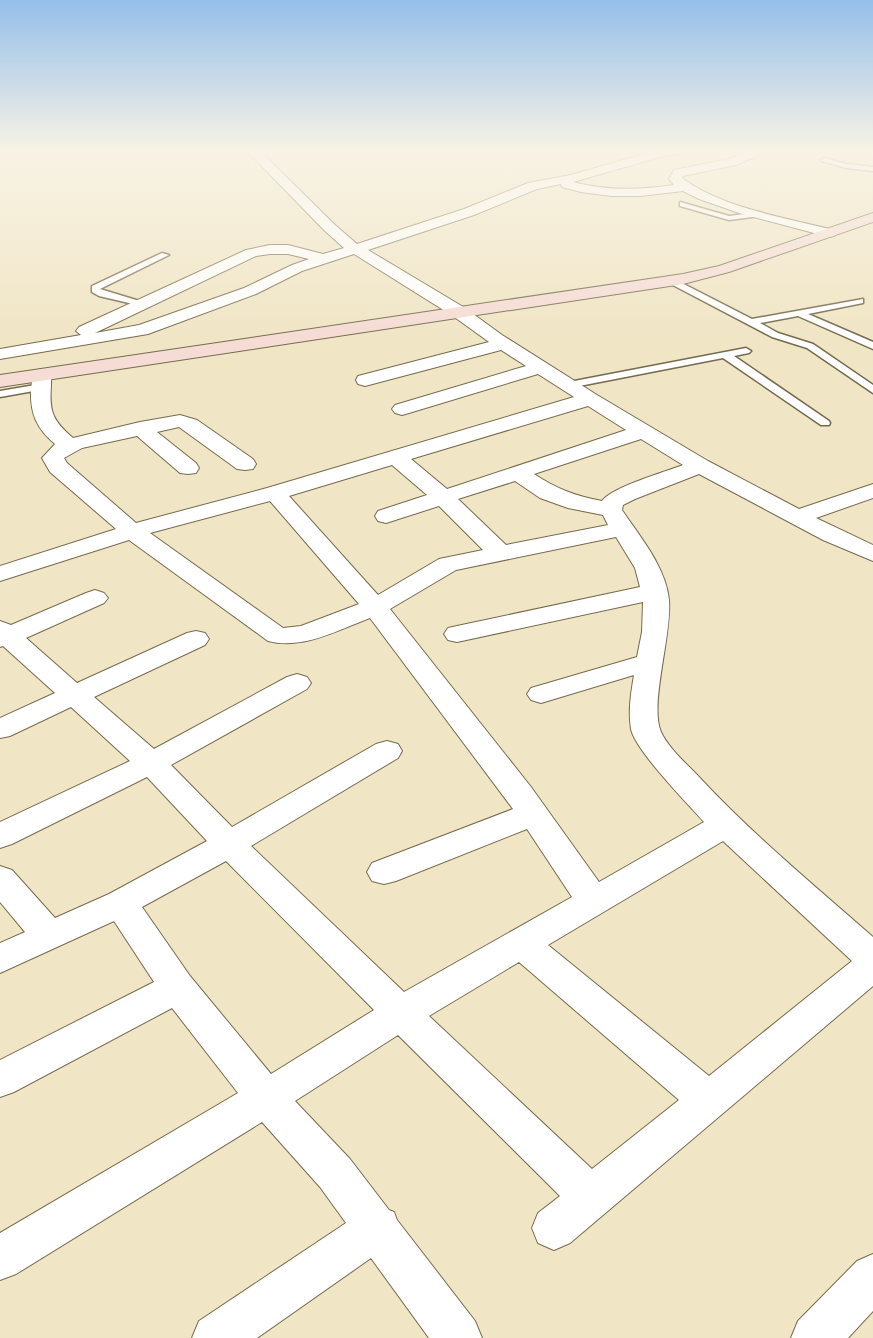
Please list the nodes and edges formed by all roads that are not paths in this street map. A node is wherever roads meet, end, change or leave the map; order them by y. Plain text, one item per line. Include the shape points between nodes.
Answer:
1 (314, 212) edge
2 (468, 212) edge
3 (711, 212) edge
4 (755, 212) edge
5 (760, 214) junction
6 (873, 217) edge
7 (828, 233) junction
8 (358, 249) junction
9 (165, 255) dead end
10 (324, 260) junction
11 (672, 280) junction
12 (860, 301) dead end
13 (143, 304) junction
14 (459, 312) junction
15 (799, 313) junction
16 (752, 322) junction
17 (504, 344) junction
18 (873, 346) edge
19 (55, 347) junction
20 (746, 351) dead end
21 (0, 354) edge
22 (726, 355) junction
23 (540, 367) junction
24 (365, 380) dead end
25 (0, 381) edge
26 (41, 381) junction
27 (873, 390) edge
28 (580, 392) junction
29 (0, 394) edge
30 (402, 409) dead end
31 (825, 423) dead end
32 (140, 428) junction
33 (643, 431) junction
34 (70, 446) junction
35 (395, 457) junction
36 (245, 464) dead end
37 (700, 466) junction
38 (188, 468) dead end
39 (518, 473) junction
40 (873, 491) edge
41 (275, 493) junction
42 (443, 497) junction
43 (386, 516) dead end
44 (798, 517) junction
45 (616, 520) junction
46 (132, 531) junction
47 (500, 554) junction
48 (873, 554) edge
49 (0, 574) edge
50 (654, 592) junction
51 (95, 598) dead end
52 (375, 608) junction
53 (457, 634) dead end
54 (2, 635) edge
55 (196, 639) dead end
56 (649, 662) junction
57 (297, 683) dead end
58 (540, 694) dead end
59 (74, 695) junction
60 (0, 729) edge
61 (387, 751) dead end
62 (151, 763) junction
63 (533, 814) junction
64 (725, 825) junction
65 (0, 836) edge
66 (229, 844) junction
67 (384, 872) dead end
68 (0, 879) edge
69 (594, 902) junction
70 (121, 903) junction
71 (50, 936) junction
72 (522, 944) junction
73 (873, 958) edge
74 (0, 960) edge
75 (873, 965) edge
76 (177, 987) junction
77 (401, 1013) junction
78 (0, 1080) edge
79 (266, 1098) junction
80 (709, 1101) junction
81 (591, 1197) junction
82 (378, 1227) junction
83 (554, 1228) dead end
84 (0, 1258) edge
85 (873, 1277) edge
86 (216, 1338) edge
87 (458, 1338) edge
88 (815, 1338) edge

1 - 8 street
2 - 8 street
3 - 5 lane via 729,218
4 - 5 street
5 - 7 street
6 - 7 main road
7 - 11 main road via 724,269
8 - 10 street
8 - 14 street
9 - 13 lane via 95,288 102,294
10 - 13 street via 297,250 256,251
10 - 19 street via 142,330
11 - 14 main road
11 - 16 lane
12 - 15 lane
13 - 19 street
14 - 17 street
14 - 26 main road
15 - 16 lane
15 - 18 lane
16 - 27 lane via 775,335 810,346
17 - 23 street
17 - 24 street
19 - 21 street
20 - 22 lane
22 - 28 lane
22 - 31 lane
23 - 28 street
23 - 30 street
25 - 26 main road
26 - 29 lane
26 - 34 street via 40,412 54,433
28 - 33 street
28 - 35 street
32 - 34 street
32 - 36 street via 173,421 185,422
32 - 38 street
33 - 37 street
33 - 39 street
34 - 46 street via 53,458 58,466
35 - 41 street
35 - 42 street
37 - 44 street
37 - 45 street via 613,502
39 - 42 street
39 - 45 street via 548,493
40 - 44 street
41 - 46 street
41 - 52 street
42 - 43 street
42 - 47 street
44 - 48 street
45 - 47 street
45 - 50 street via 647,568
46 - 49 street
46 - 52 street via 261,626 277,634 307,633
47 - 52 street via 448,564
50 - 53 street
50 - 56 street via 655,632
51 - 54 street
52 - 63 street
54 - 59 street
55 - 59 street
56 - 58 street
56 - 64 street via 643,706 646,731 672,768
57 - 62 street
59 - 60 street
59 - 62 street
61 - 66 street
62 - 65 street
62 - 66 street
63 - 67 street
63 - 69 street
64 - 69 street
64 - 73 street
66 - 70 street
66 - 77 street
68 - 71 street
69 - 72 street
70 - 71 street
70 - 76 street
71 - 74 street
72 - 77 street
72 - 80 street
75 - 80 street
76 - 78 street
76 - 79 street
77 - 79 street
77 - 81 street
79 - 82 street via 335,1173
79 - 84 street
80 - 81 street
81 - 83 street
82 - 86 street
82 - 87 street
85 - 88 street

